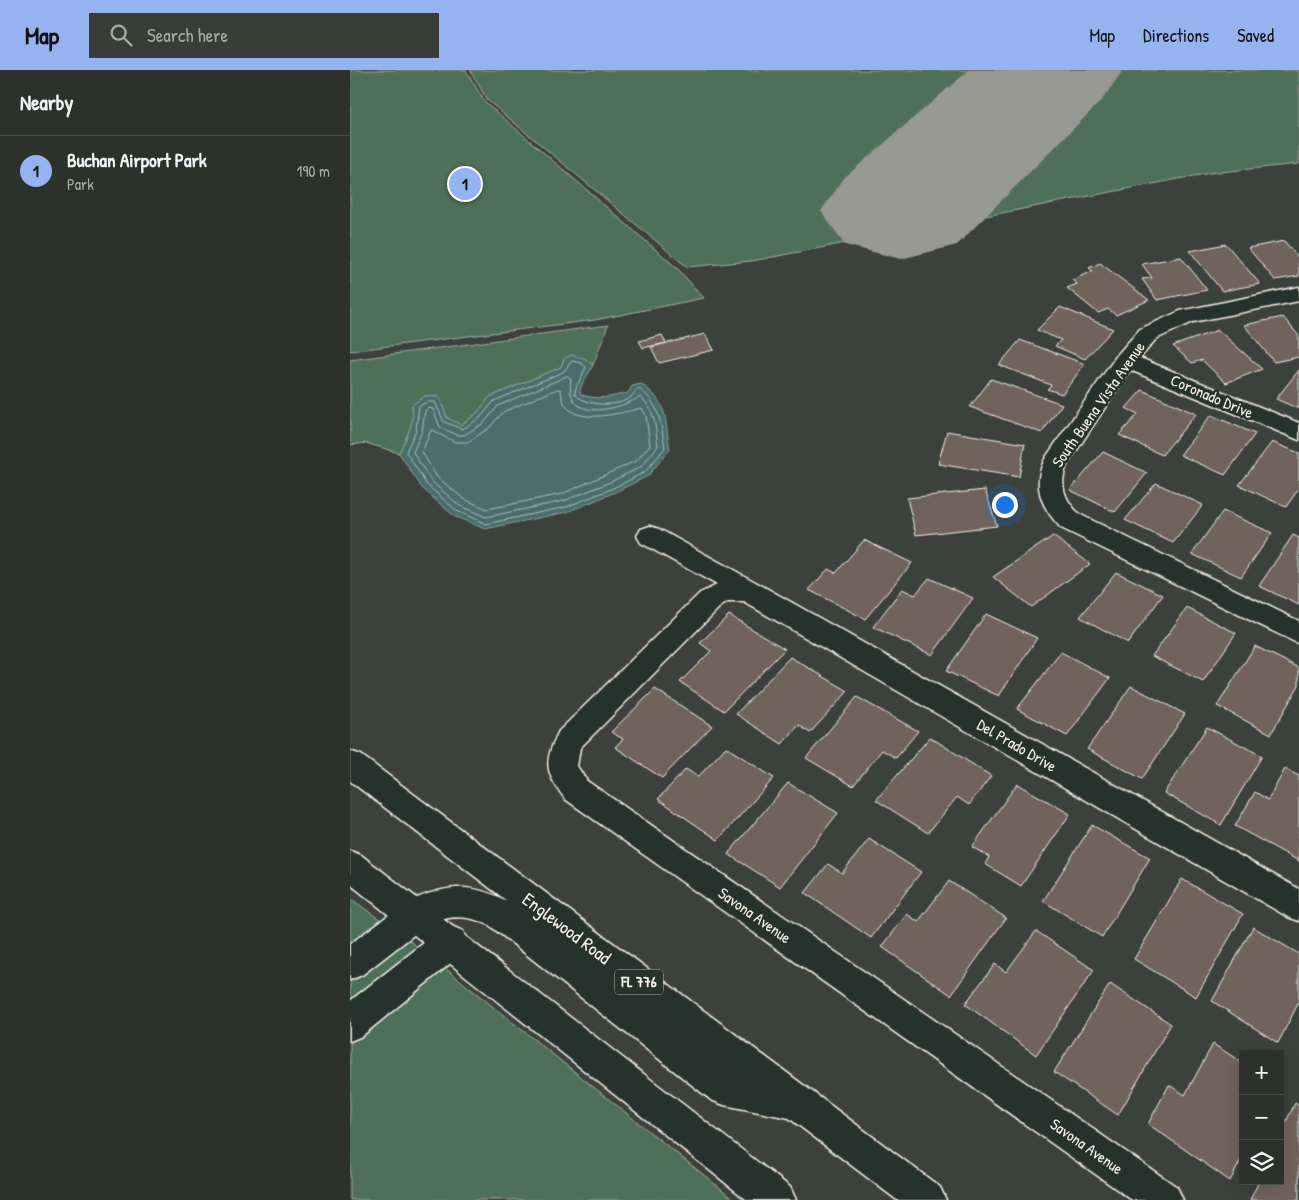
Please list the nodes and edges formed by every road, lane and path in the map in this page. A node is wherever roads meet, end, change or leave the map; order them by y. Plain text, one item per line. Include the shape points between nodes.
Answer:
1 (1299, 294) edge
2 (1125, 360) junction
3 (1299, 432) edge
4 (650, 536) dead end
5 (745, 593) junction
6 (1299, 633) edge
7 (350, 764) edge
8 (350, 865) edge
9 (1299, 906) edge
10 (413, 916) junction
11 (450, 942) junction
12 (350, 964) edge
13 (350, 1024) edge
14 (797, 1102) junction
15 (777, 1200) edge
16 (927, 1200) edge
17 (1164, 1200) edge

1 - 2 street, South Buena Vista Avenue via 1204,312 1170,322 1148,334
2 - 3 street, Coronado Drive
2 - 6 street, South Buena Vista Avenue via 1052,471 1050,489 1058,508 1080,527
4 - 5 street, Del Prado Drive
5 - 9 street, Del Prado Drive
5 - 17 street, Savona Avenue via 723,592 710,600 569,740 562,753 562,772 576,790
7 - 14 street, Englewood Road / FL 776
8 - 10 street
10 - 11 street
10 - 12 street
10 - 14 street via 428,907 448,902 475,903 500,914 724,1087
11 - 13 street
11 - 15 street
14 - 16 street, Englewood Road / FL 776

